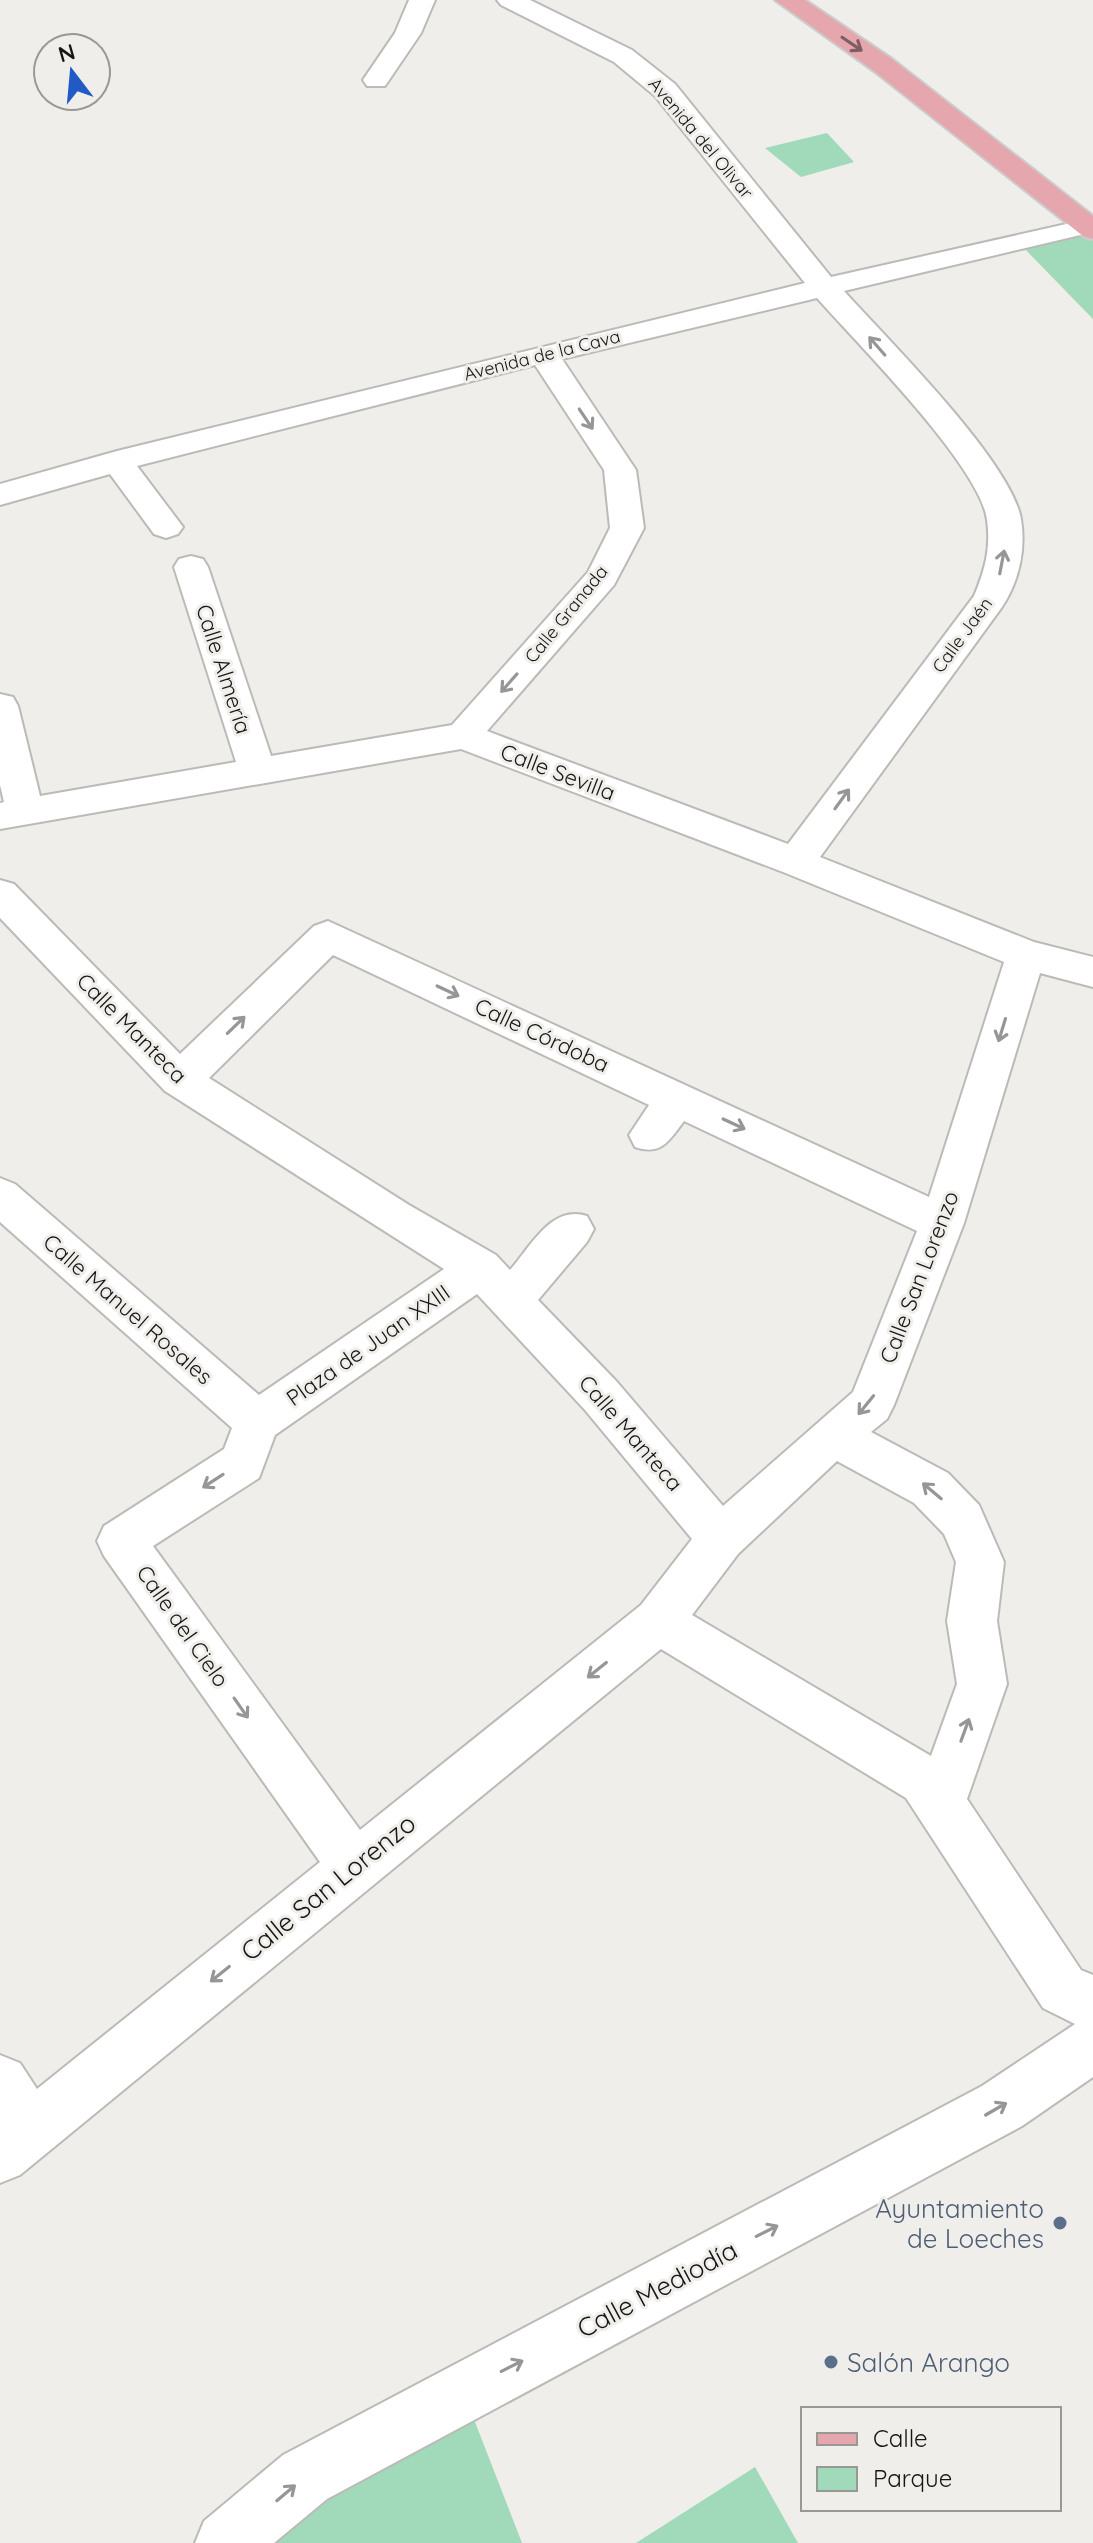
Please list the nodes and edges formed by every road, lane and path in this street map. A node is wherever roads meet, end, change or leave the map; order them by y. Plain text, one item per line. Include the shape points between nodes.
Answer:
1 (422, 0) edge
2 (510, 0) edge
3 (788, 0) edge
4 (825, 0) edge
5 (832, 0) edge
6 (864, 23) junction
7 (376, 80) dead end
8 (1091, 225) edge
9 (824, 287) junction
10 (543, 354) junction
11 (117, 461) junction
12 (0, 495) edge
13 (166, 527) dead end
14 (191, 567) dead end
15 (0, 706) edge
16 (463, 736) junction
17 (257, 771) junction
18 (13, 815) edge
19 (796, 862) junction
20 (0, 894) edge
21 (1026, 955) junction
22 (1093, 972) edge
23 (180, 1080) junction
24 (678, 1098) junction
25 (650, 1135) dead end
26 (0, 1196) edge
27 (942, 1223) junction
28 (572, 1229) dead end
29 (495, 1284) junction
30 (257, 1422) junction
31 (833, 1435) junction
32 (721, 1539) junction
33 (658, 1621) junction
34 (939, 1804) junction
35 (353, 1865) junction
36 (1093, 2004) edge
37 (1093, 2044) edge
38 (0, 2083) edge
39 (15, 2142) edge
40 (226, 2543) edge

1 - 7 street via 408,33
2 - 9 street, Avenida del Olivar via 623,56 665,90
3 -> 8 main road via 883,65
4 - 6 main road
5 - 6 main road
6 - 8 main road via 999,135
8 - 9 street, Avenida de la Cava
9 - 10 street, Avenida de la Cava
19 -> 9 street, Calle Jaén via 990,599 1005,562 1004,517 983,474 962,443
10 - 11 street, Avenida de la Cava
10 -> 16 street, Calle Granada via 620,470 627,528 602,577
11 - 12 street, Avenida de la Cava
11 - 13 street
14 - 17 street, Calle Almería
15 - 18 street
16 - 17 street
16 - 19 street, Calle Sevilla
17 - 18 street
19 - 21 street, Calle Sevilla
20 - 23 street, Calle Manteca
21 - 22 street, Calle Sevilla
21 -> 27 street, Calle San Lorenzo
23 -> 24 street, Calle Córdoba via 328,936
23 - 29 street, Calle Manteca
24 - 25 street
24 -> 27 street, Calle Córdoba
26 - 30 street, Calle Manuel Rosales
27 -> 31 street, Calle San Lorenzo via 871,1405
28 - 29 street, Plaza de Juan XXIII
29 - 30 street, Plaza de Juan XXIII
29 - 32 street, Calle Manteca via 601,1396
30 -> 35 street, Calle del Cielo via 242,1463 121,1541
31 - 32 street, Calle San Lorenzo
34 -> 31 street via 982,1684 972,1621 980,1562 962,1520 931,1488
32 - 33 street
33 - 34 street via 924,1780
33 -> 35 street, Calle San Lorenzo
34 - 36 street via 1062,1989
35 -> 39 street, Calle San Lorenzo
40 -> 37 street, Calle Mediodía via 305,2477 1002,2106
38 - 39 street

